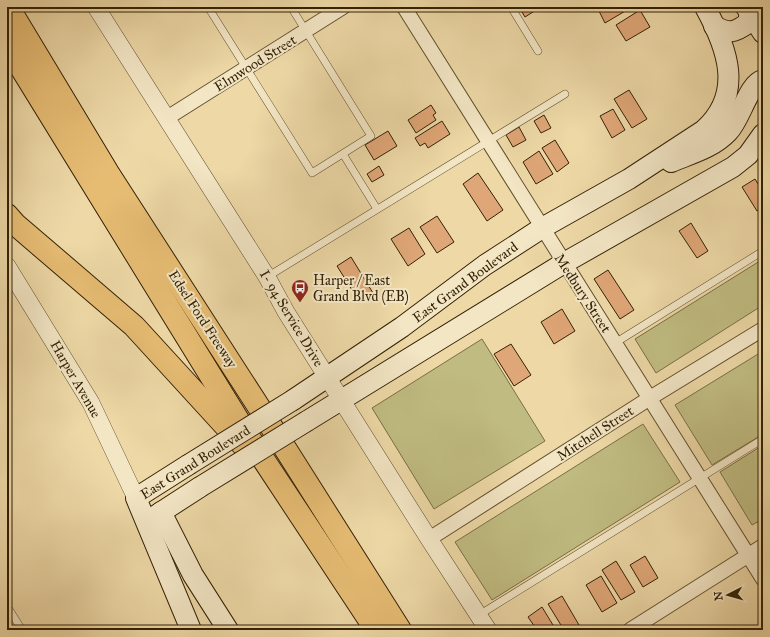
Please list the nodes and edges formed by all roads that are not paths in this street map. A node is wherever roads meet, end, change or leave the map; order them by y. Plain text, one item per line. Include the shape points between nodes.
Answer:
1 (8, 7) edge
2 (24, 7) edge
3 (96, 7) edge
4 (208, 7) edge
5 (291, 7) edge
6 (343, 7) edge
7 (404, 7) edge
8 (510, 7) edge
9 (705, 7) edge
10 (748, 10) edge
11 (714, 26) junction
12 (306, 31) junction
13 (763, 33) edge
14 (7, 45) edge
15 (538, 51) dead end
16 (246, 68) junction
17 (763, 80) edge
18 (565, 94) dead end
19 (166, 118) junction
20 (762, 138) edge
21 (488, 141) junction
22 (343, 154) junction
23 (108, 174) junction
24 (629, 179) junction
25 (377, 210) junction
26 (7, 215) edge
27 (542, 228) junction
28 (763, 251) edge
29 (564, 263) junction
30 (7, 266) edge
31 (267, 277) junction
32 (763, 329) edge
33 (615, 342) junction
34 (328, 377) junction
35 (650, 398) junction
36 (341, 400) junction
37 (763, 438) edge
38 (699, 478) junction
39 (280, 484) junction
40 (136, 498) junction
41 (153, 518) junction
42 (429, 539) junction
43 (763, 546) edge
44 (748, 555) junction
45 (763, 579) edge
46 (7, 606) edge
47 (479, 615) junction
48 (394, 628) edge
49 (22, 630) edge
50 (191, 630) edge
51 (228, 630) edge
52 (488, 630) edge
53 (630, 630) edge

1 - 23 highway, Edsel Ford Freeway
2 - 23 highway
3 - 19 street, I- 94 Service Drive
4 - 16 lane
5 - 12 lane
6 - 12 street, Elmwood Street
7 - 21 street, Medbury Street
8 - 15 lane
9 - 11 main road, East Grand Boulevard
10 - 11 main road via 748,23 738,30 726,32
10 - 13 main road
11 - 24 main road, East Grand Boulevard via 729,71 729,90 722,108 704,130
12 - 16 street, Elmwood Street
12 - 22 lane via 371,136
14 - 39 highway, Edsel Ford Freeway
16 - 19 street, Elmwood Street
16 - 22 lane via 312,173
17 - 24 main road via 756,83 737,121 717,142
18 - 21 lane
19 - 31 street, I- 94 Service Drive
20 - 29 main road, East Grand Boulevard via 748,155 733,167
21 - 25 lane
21 - 27 street, Medbury Street
22 - 25 lane
23 - 48 highway, Edsel Ford Freeway via 264,415
24 - 27 main road, East Grand Boulevard
25 - 31 lane
26 - 39 highway via 14,224 134,326
27 - 29 street, Medbury Street
27 - 34 main road, East Grand Boulevard via 485,265 402,327
28 - 33 lane
29 - 33 street, Medbury Street
29 - 36 main road, East Grand Boulevard
30 - 40 street, Harper Avenue via 92,403
31 - 34 street, I- 94 Service Drive via 286,312
32 - 35 street, Mitchell Street
33 - 35 street, Medbury Street
34 - 36 street, I- 94 Service Drive
34 - 40 main road, East Grand Boulevard, bridge
35 - 38 street, Medbury Street
35 - 42 street, Mitchell Street
36 - 41 main road, East Grand Boulevard, bridge
36 - 42 street, I- 94 Service Drive
37 - 38 lane
38 - 44 street, Medbury Street
38 - 47 lane
39 - 48 highway, Edsel Ford Freeway
40 - 41 main road, East Grand Boulevard
41 - 50 main road, East Grand Boulevard
41 - 51 main road, East Grand Boulevard via 182,555
42 - 47 street, I- 94 Service Drive
43 - 44 street
44 - 45 street, Medbury Street
44 - 53 street
46 - 49 lane
47 - 52 street, I- 94 Service Drive

